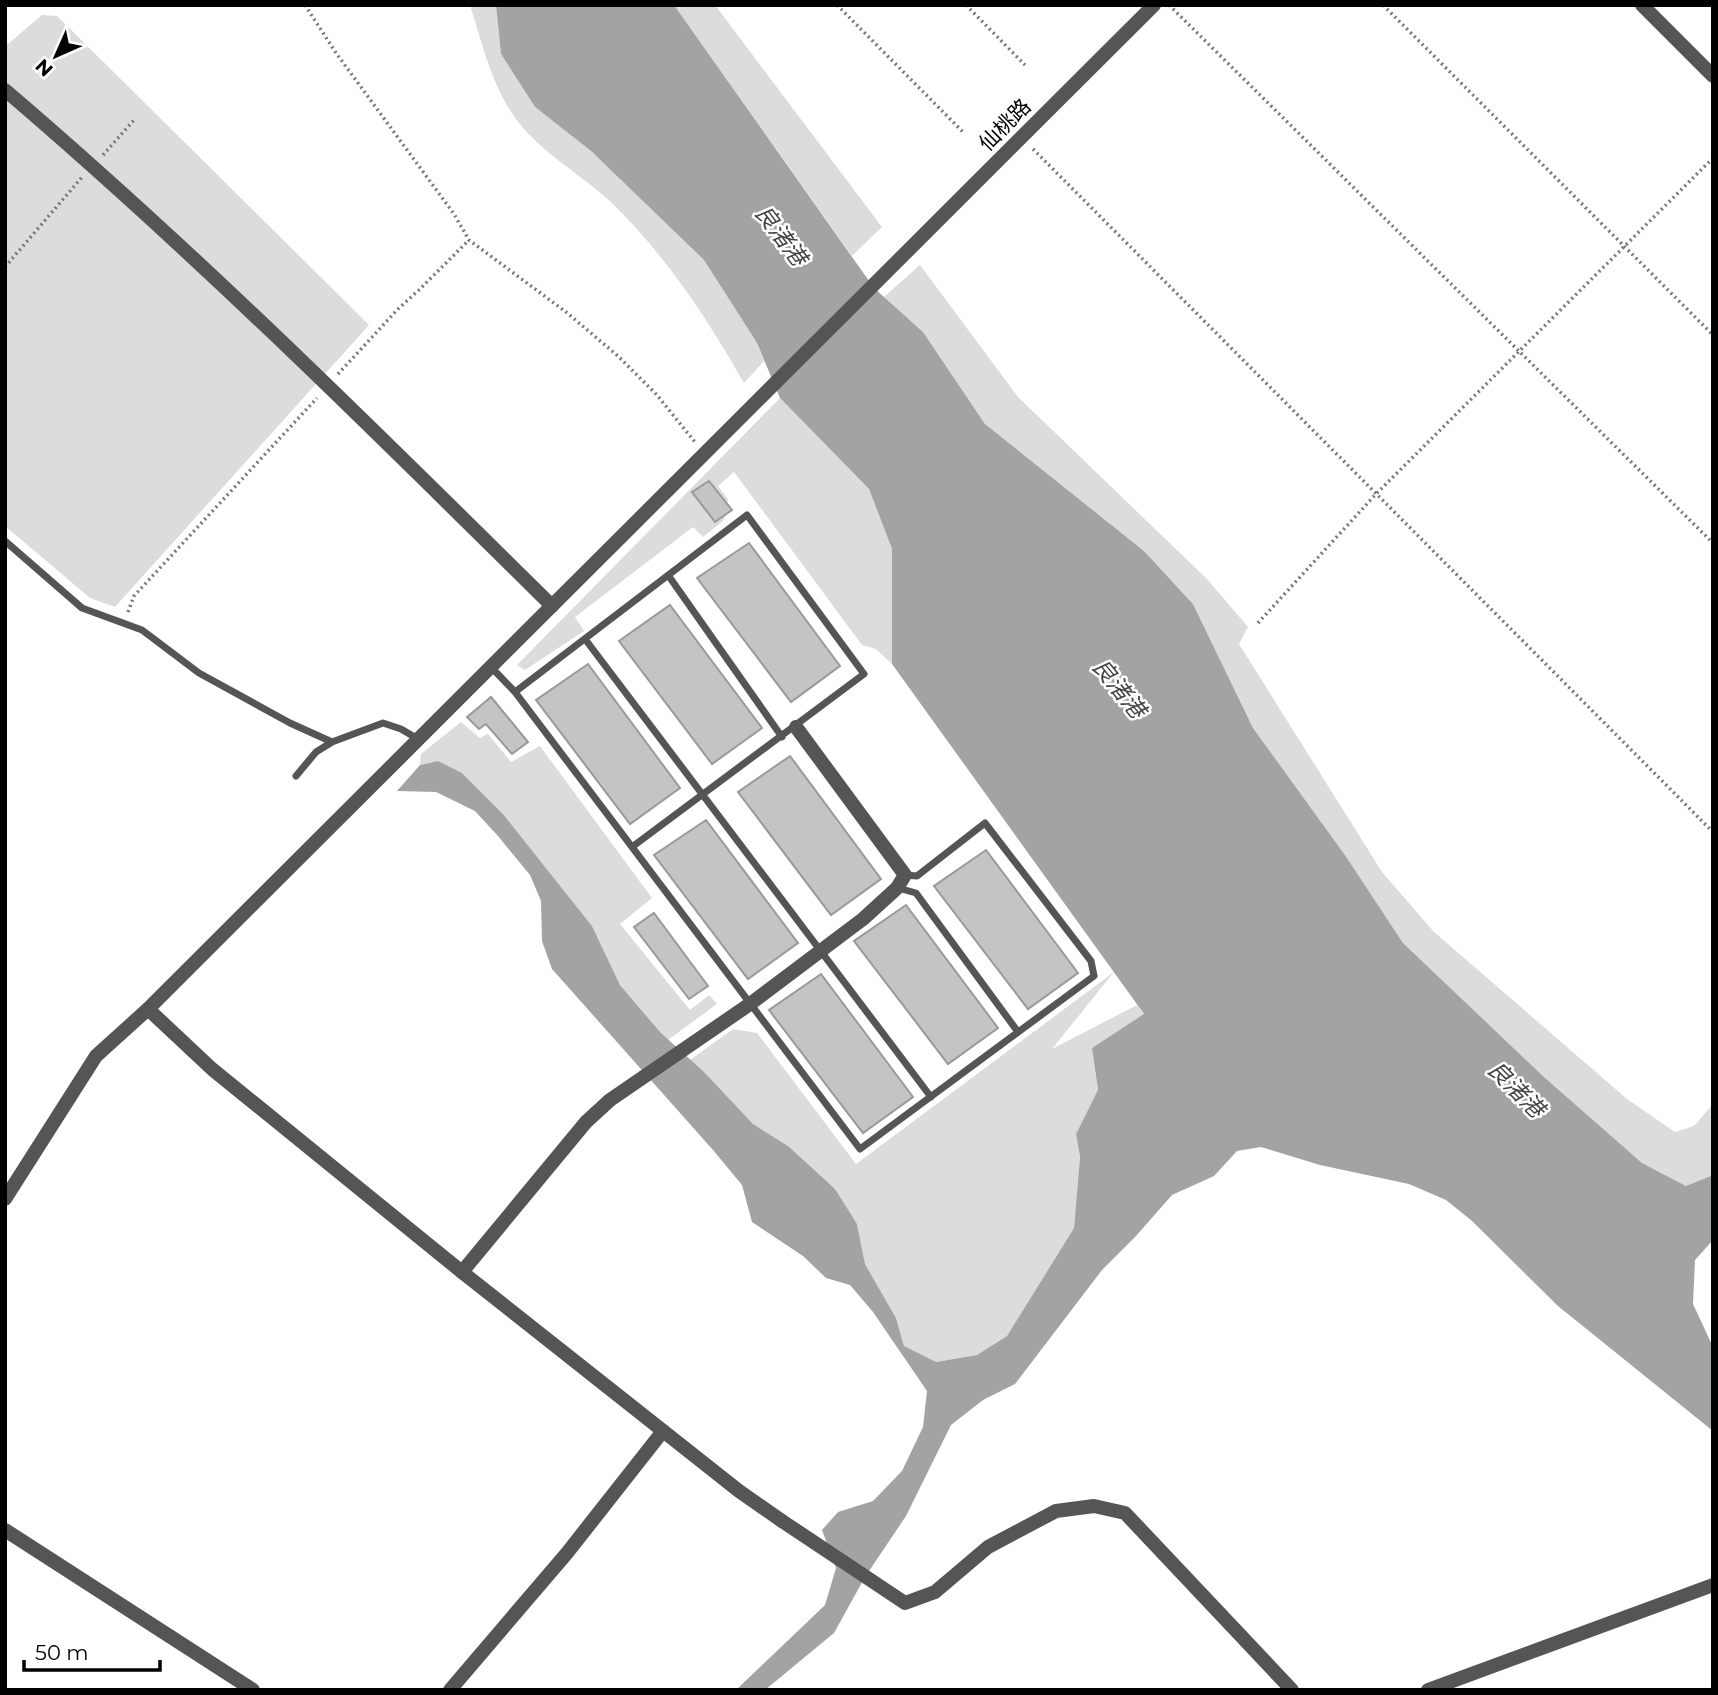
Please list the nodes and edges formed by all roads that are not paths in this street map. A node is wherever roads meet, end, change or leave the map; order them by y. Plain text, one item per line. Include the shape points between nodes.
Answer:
1 (1154, 5) edge
2 (1642, 5) edge
3 (1713, 76) edge
4 (5, 90) edge
5 (5, 541) edge
6 (668, 575) junction
7 (552, 606) junction
8 (585, 639) junction
9 (491, 667) junction
10 (515, 692) junction
11 (796, 727) junction
12 (782, 737) junction
13 (418, 739) junction
14 (332, 742) junction
15 (296, 776) dead end
16 (704, 794) junction
17 (632, 847) junction
18 (901, 882) junction
19 (822, 950) junction
20 (750, 1004) junction
21 (148, 1009) junction
22 (1018, 1032) junction
23 (931, 1097) junction
24 (5, 1199) edge
25 (462, 1272) junction
26 (663, 1431) junction
27 (5, 1530) edge
28 (1713, 1585) edge
29 (253, 1690) edge
30 (450, 1690) edge
31 (1292, 1690) edge
32 (1429, 1690) edge

1 - 7 street, 仙桃路
2 - 3 street
4 - 7 street via 93,165 329,385
5 - 14 lane via 82,608 142,630 199,673
6 - 8 lane
6 - 11 lane via 747,515 864,674
6 - 12 lane
7 - 9 street, 仙桃路
8 - 10 lane
8 - 16 lane
9 - 10 lane
9 - 13 street, 仙桃路
10 - 17 lane
11 - 12 lane
11 - 18 street
12 - 16 lane
13 - 14 lane via 383,723
13 - 21 street, 仙桃路
14 - 15 lane via 316,752
16 - 17 lane
16 - 19 lane
17 - 20 lane
18 - 19 street
18 - 22 lane via 916,892
18 - 22 lane via 917,876 985,823 1091,961 1094,976
19 - 20 street
19 - 23 lane
20 - 23 lane via 860,1149
20 - 25 street via 610,1100 586,1122
21 - 24 street, 仙桃路 via 96,1056
21 - 25 street via 212,1069
22 - 23 lane
25 - 26 street
26 - 30 street
26 - 31 street via 739,1491 905,1603 935,1592 988,1547 1056,1511 1094,1506 1125,1513
27 - 29 street
28 - 32 street

